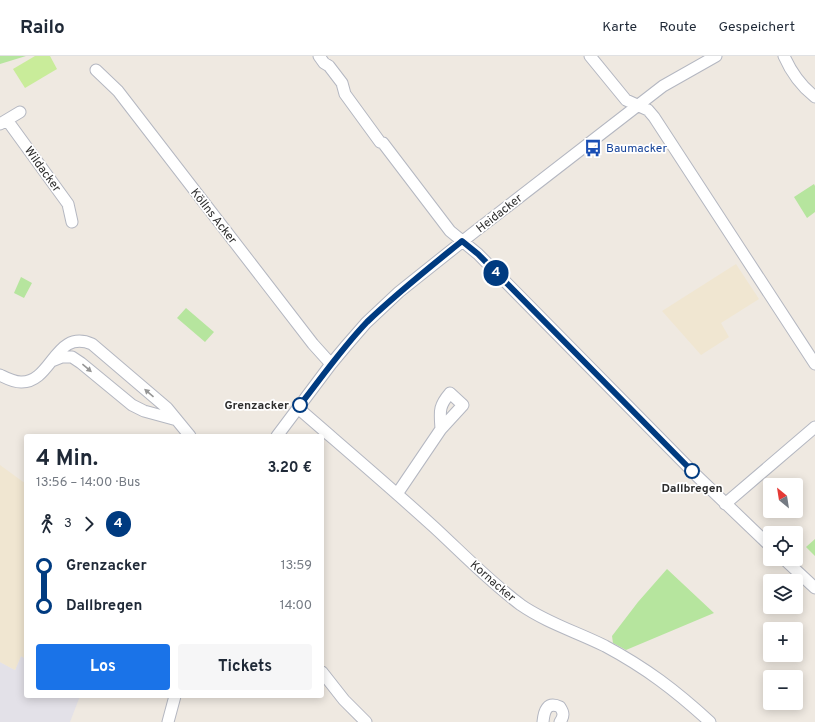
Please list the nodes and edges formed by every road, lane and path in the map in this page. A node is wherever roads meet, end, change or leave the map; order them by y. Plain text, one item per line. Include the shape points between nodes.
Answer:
1 (319, 56) edge
2 (590, 56) edge
3 (716, 56) edge
4 (784, 56) edge
5 (96, 70) dead end
6 (815, 98) edge
7 (638, 105) junction
8 (20, 112) dead end
9 (4, 122) edge
10 (72, 222) dead end
11 (462, 241) junction
12 (52, 361) junction
13 (331, 364) junction
14 (815, 364) edge
15 (0, 375) edge
16 (298, 408) junction
17 (177, 420) junction
18 (815, 427) edge
19 (441, 429) dead end
20 (188, 434) edge
21 (278, 434) edge
22 (397, 494) junction
23 (726, 504) junction
24 (763, 539) edge
25 (791, 566) edge
26 (815, 588) edge
27 (324, 675) edge
28 (174, 698) edge
29 (168, 722) edge
30 (366, 722) edge
31 (543, 722) edge
32 (560, 722) edge
33 (710, 722) edge

1 - 11 street via 342,83 344,94 380,142 450,231
2 - 7 street via 626,100
3 - 7 street, Heidacker via 663,86
4 - 6 street via 794,76
5 - 13 street, Köllns Acker via 118,91
7 - 11 street, Heidacker
7 - 14 street via 654,117
8 - 9 street, Wildacker
9 - 10 street, Wildacker via 68,204
11 - 13 street, Heidacker via 366,323
11 - 23 street via 478,254
12 - 15 street via 41,374 30,381 15,382
12 -> 17 street via 68,356 75,359 132,405
17 -> 12 street via 167,408 92,344 80,340 70,343 59,351
13 - 16 street, Heidacker
16 - 21 street, Heidacker
16 - 22 street, Kornacker
17 - 20 street
18 - 23 street
19 - 22 street
22 - 33 street, Kornacker via 522,606 559,627 603,645 650,672 675,690
23 - 24 street
25 - 26 street
27 - 30 street
28 - 29 street
31 - 32 street via 546,709 552,705 560,707 564,714

